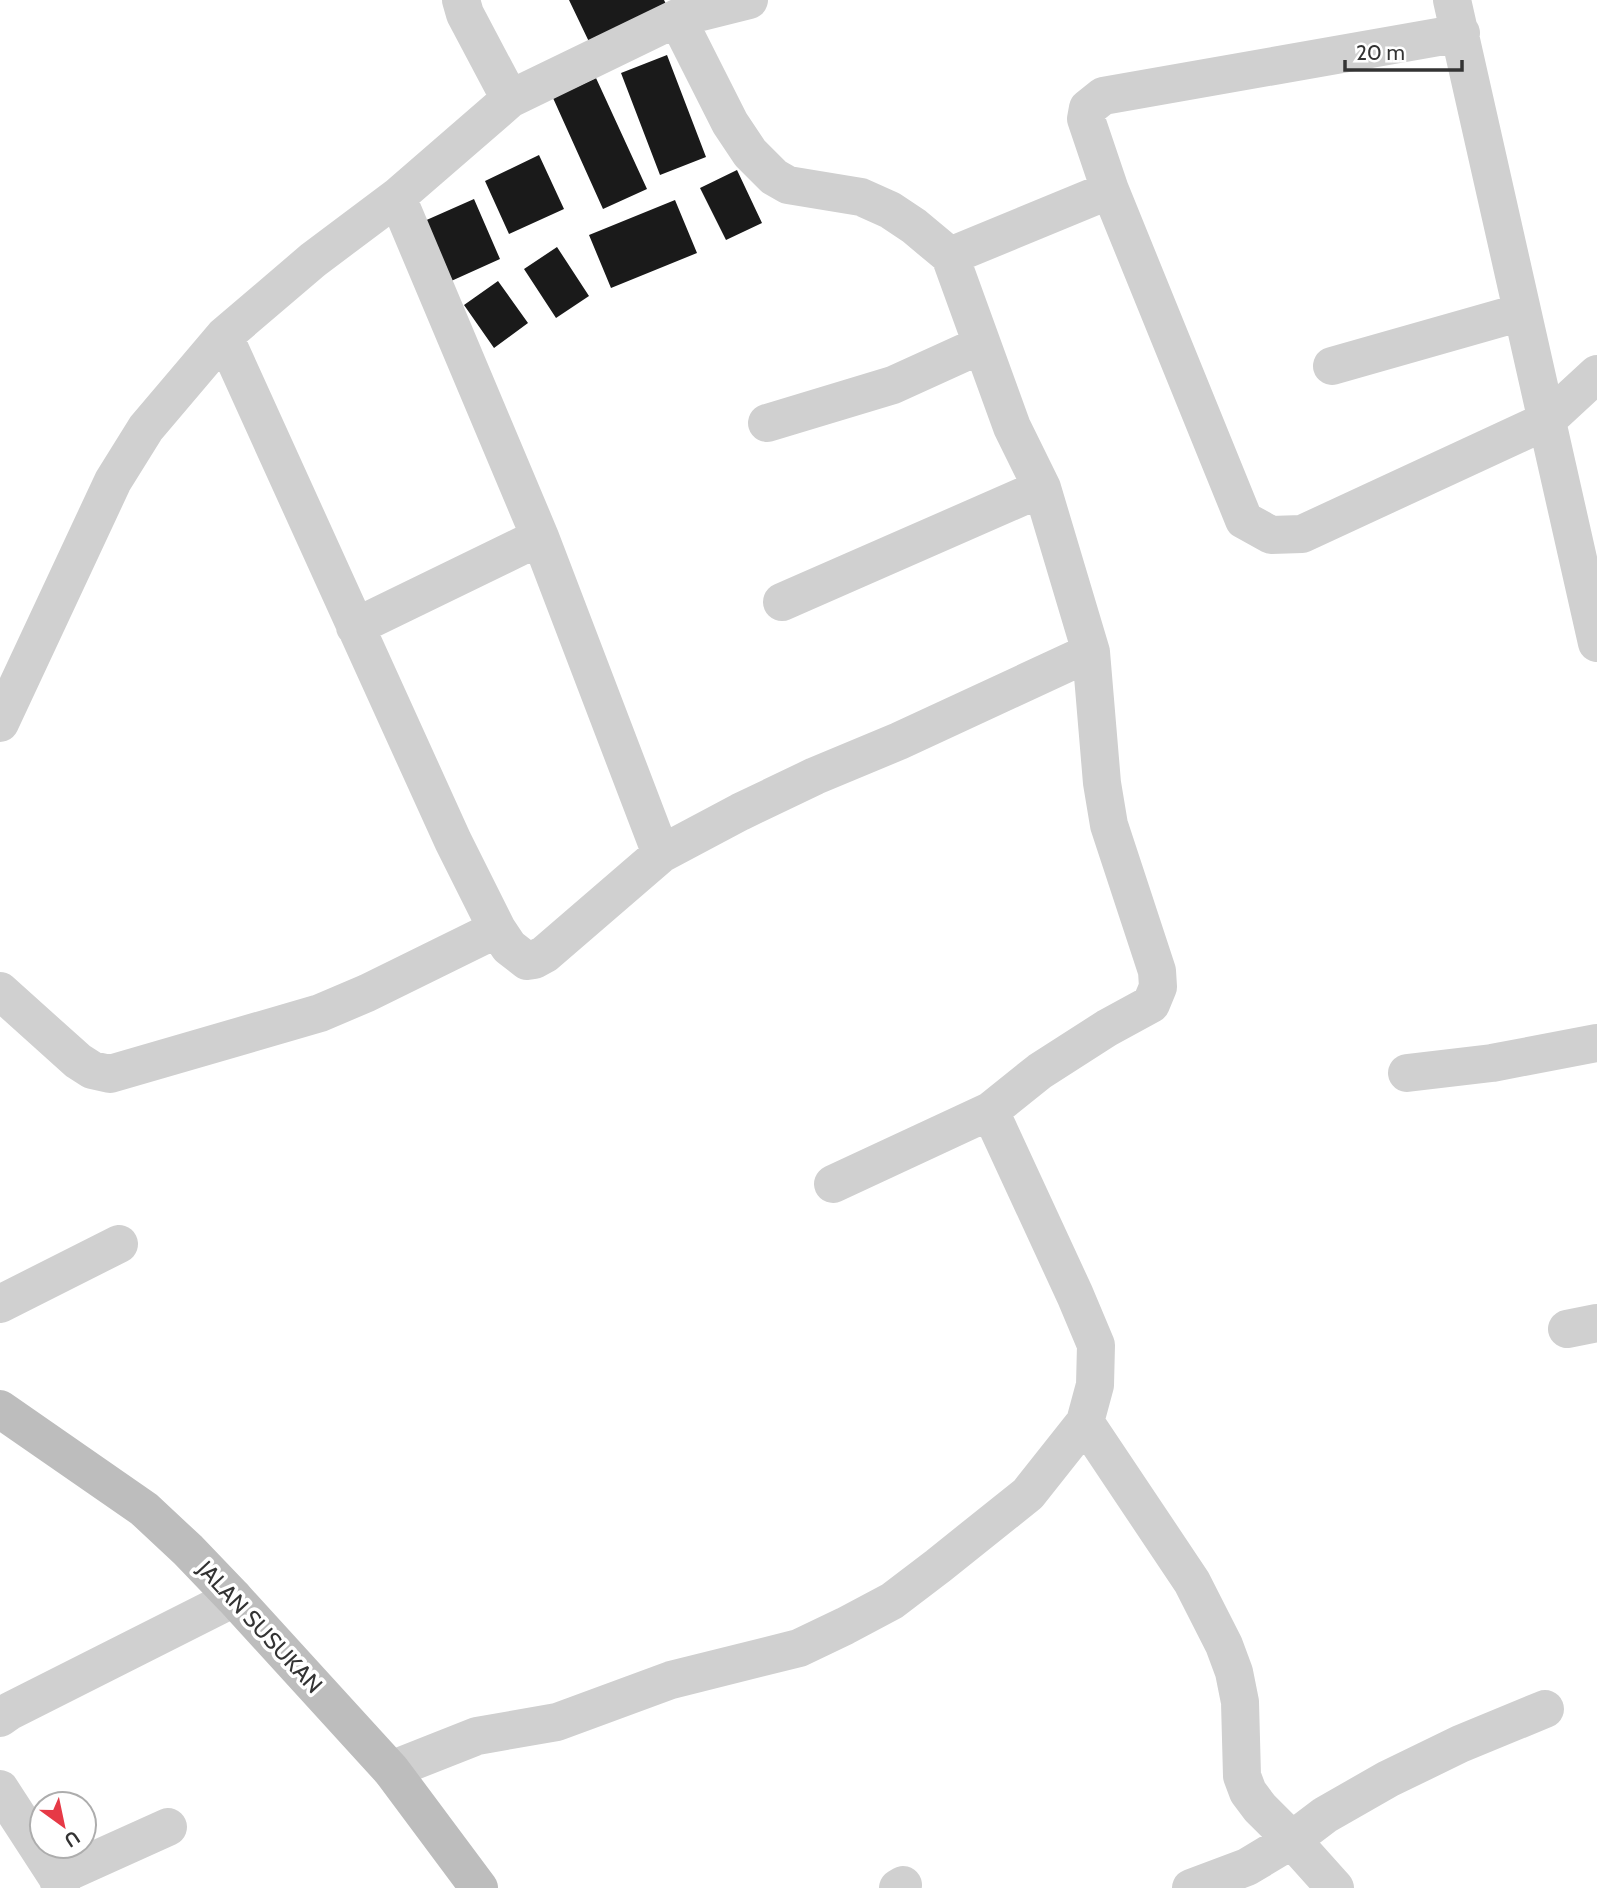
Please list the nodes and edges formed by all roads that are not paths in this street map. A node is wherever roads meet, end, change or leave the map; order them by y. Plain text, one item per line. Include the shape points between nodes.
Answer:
1 (461, 0) edge
2 (749, 0) edge
3 (1457, 17) edge
4 (677, 18) junction
5 (510, 99) junction
6 (1110, 190) junction
7 (397, 197) junction
8 (950, 256) junction
9 (1522, 312) junction
10 (223, 335) junction
11 (981, 345) junction
12 (1332, 366) dead end
13 (1597, 374) edge
14 (1546, 421) junction
15 (767, 423) dead end
16 (1042, 488) junction
17 (540, 537) junction
18 (782, 602) dead end
19 (355, 627) junction
20 (1597, 643) edge
21 (1091, 652) junction
22 (0, 723) edge
23 (661, 854) junction
24 (497, 929) junction
25 (0, 990) edge
26 (1597, 1044) edge
27 (1407, 1073) dead end
28 (990, 1111) junction
29 (833, 1184) dead end
30 (119, 1244) dead end
31 (0, 1304) edge
32 (0, 1409) edge
33 (1085, 1422) junction
34 (234, 1598) junction
35 (1545, 1709) dead end
36 (0, 1718) edge
37 (391, 1770) junction
38 (0, 1789) edge
39 (168, 1827) dead end
40 (1292, 1840) junction
41 (59, 1883) edge
42 (479, 1888) edge
43 (1191, 1888) edge
44 (1335, 1888) edge

1 - 5 street
2 - 4 street
3 - 6 street via 1103,96 1088,108 1086,119
3 - 9 street
4 - 5 street
4 - 8 street via 730,123 774,177 788,185 861,197 890,210
5 - 7 street
6 - 8 street
6 - 14 street via 1244,520 1271,535 1301,534
7 - 10 street
7 - 17 street
8 - 11 street
9 - 12 street
9 - 14 street
10 - 19 street
10 - 22 street via 146,428 113,481
11 - 15 street via 893,385
11 - 16 street via 1012,427
13 - 14 street
14 - 20 street
16 - 18 street
16 - 21 street
17 - 19 street
17 - 23 street
19 - 24 street
21 - 23 street via 815,776
21 - 28 street via 1110,825 1157,971 1158,988 1151,1004 1040,1071
23 - 24 street via 534,960 517,955
24 - 25 street via 320,1013 110,1074 78,1061
26 - 27 street
28 - 29 street
28 - 33 street via 1096,1345 1095,1385
30 - 31 street
32 - 34 street, JALAN SUSUKAN via 144,1509
33 - 37 street via 1028,1494 892,1601 845,1626 799,1648 671,1680 557,1722 477,1736
33 - 40 street via 1192,1582 1224,1645 1240,1702 1242,1776 1260,1808
34 - 36 street
34 - 37 street, JALAN SUSUKAN
35 - 40 street via 1388,1779
37 - 42 street, JALAN SUSUKAN
38 - 41 street
39 - 41 street
40 - 43 street via 1247,1867
40 - 44 street

